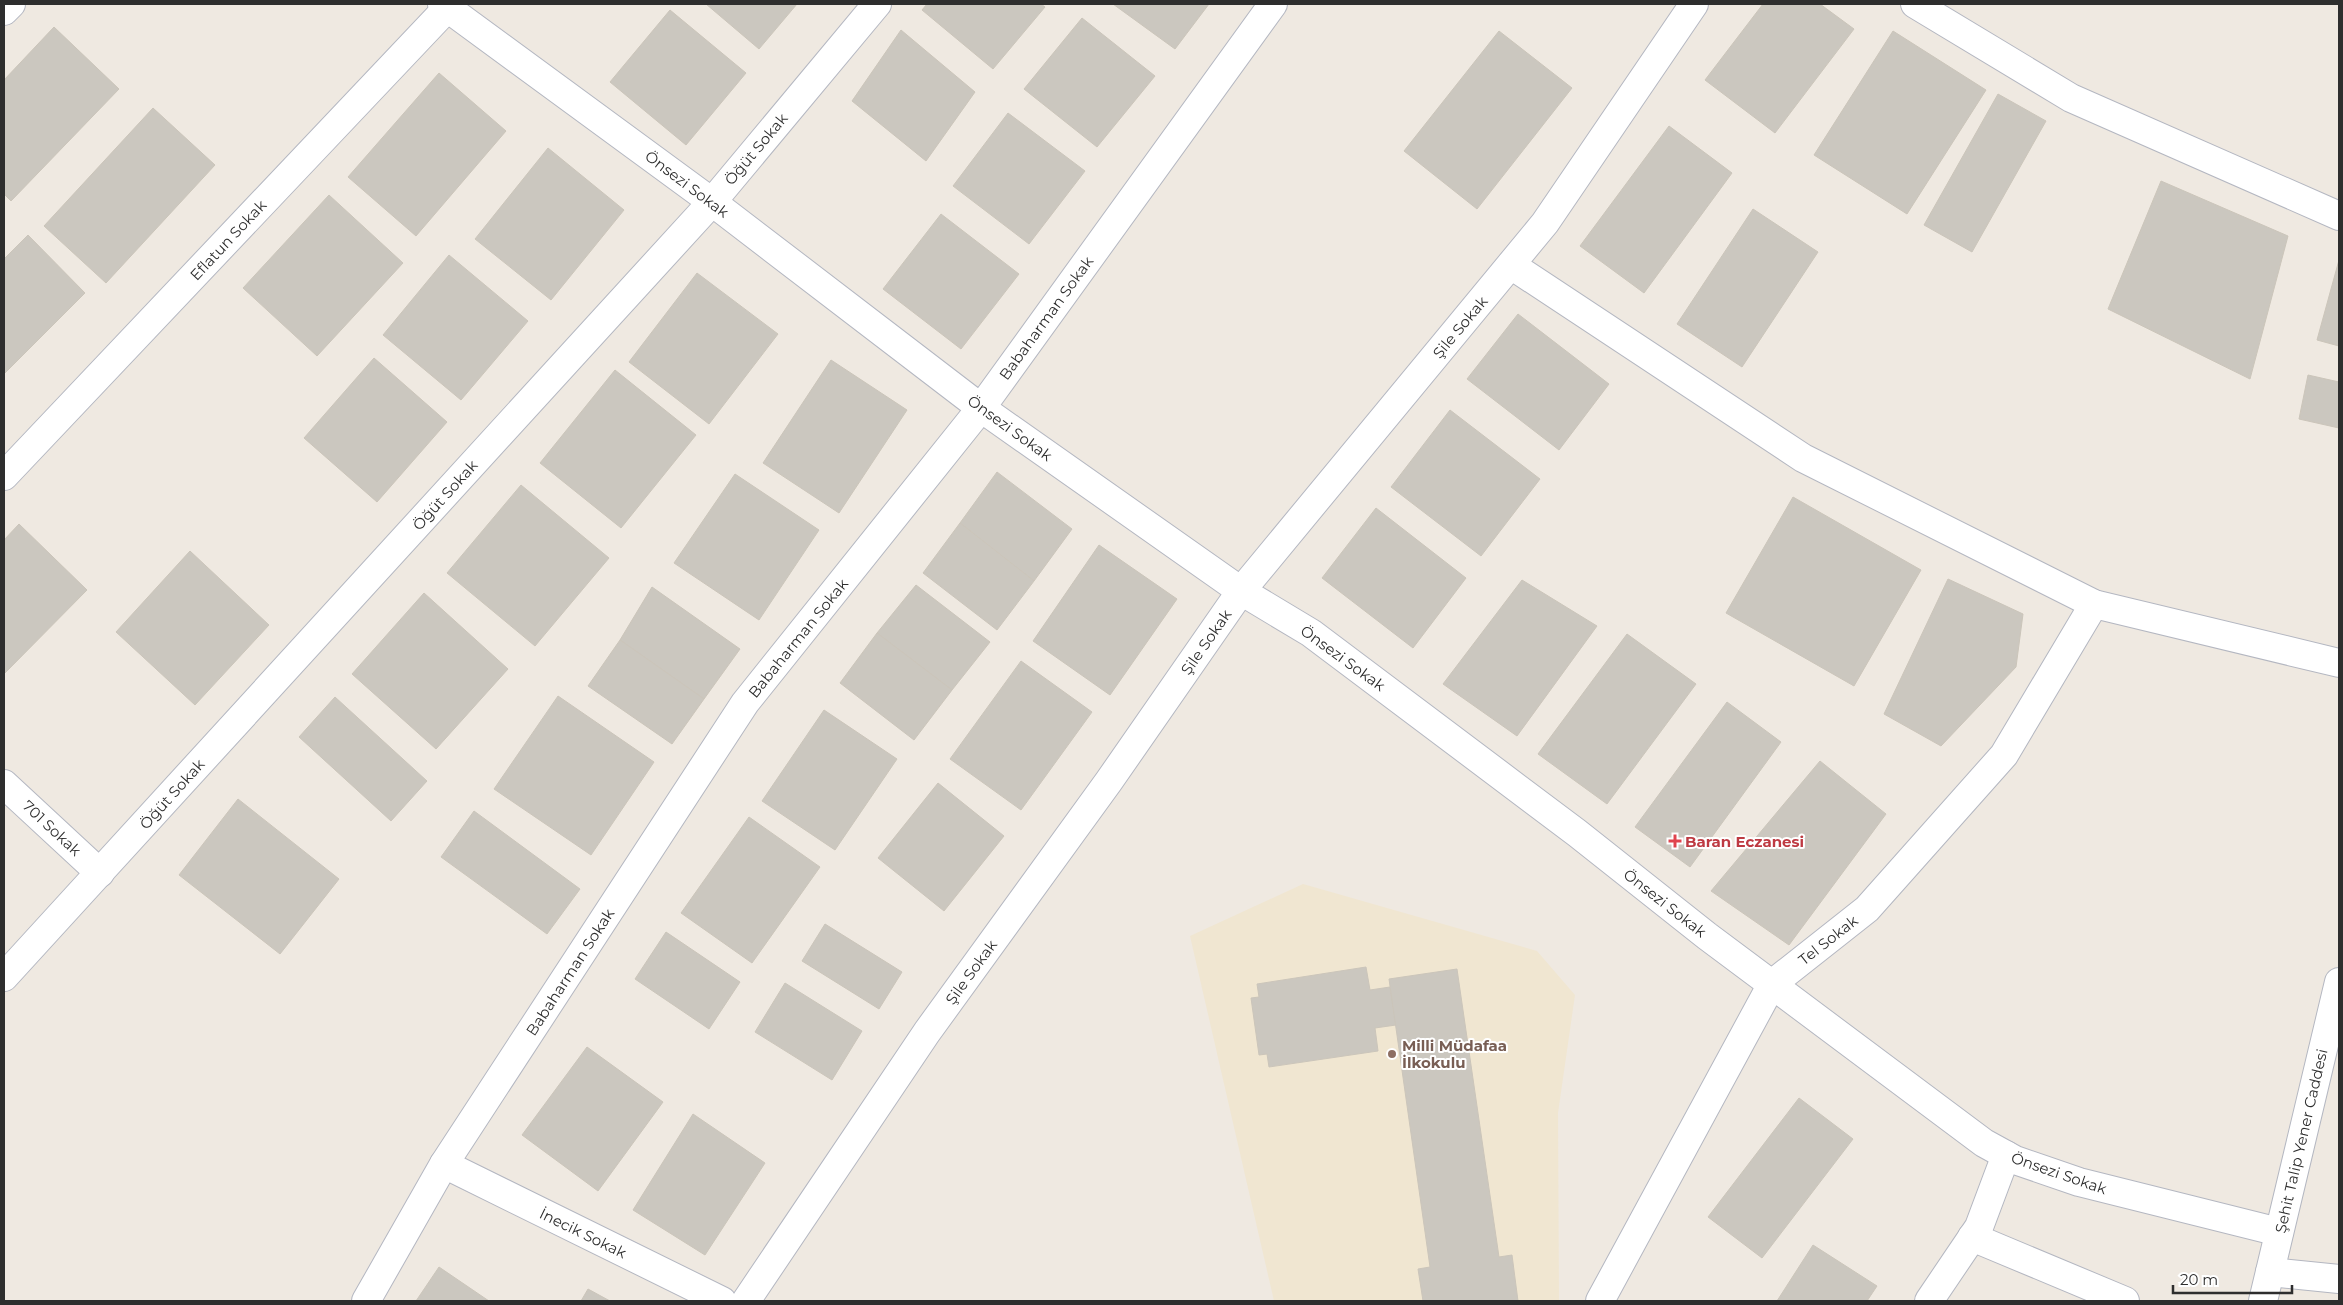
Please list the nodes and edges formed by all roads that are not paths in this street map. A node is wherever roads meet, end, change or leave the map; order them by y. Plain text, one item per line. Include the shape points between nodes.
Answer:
1 (11, 4) edge
2 (877, 4) edge
3 (1273, 4) edge
4 (1694, 4) edge
5 (1915, 4) edge
6 (447, 5) edge
7 (4, 11) edge
8 (712, 202) junction
9 (2339, 216) edge
10 (1510, 265) junction
11 (981, 408) junction
12 (4, 476) edge
13 (1241, 592) junction
14 (2094, 604) junction
15 (2339, 663) edge
16 (4, 784) edge
17 (100, 873) junction
18 (4, 977) edge
19 (2339, 982) edge
20 (1772, 984) junction
21 (2006, 1155) junction
22 (444, 1164) junction
23 (2279, 1232) junction
24 (1972, 1237) junction
25 (2270, 1272) junction
26 (2339, 1279) edge
27 (366, 1301) edge
28 (722, 1301) edge
29 (746, 1301) edge
30 (1600, 1301) edge
31 (1929, 1301) edge
32 (2125, 1301) edge
33 (2263, 1301) edge

1 - 7 street
2 - 8 street, Öğüt Sokak
3 - 11 street, Babaharman Sokak
4 - 10 street, Şile Sokak via 1545,223
5 - 9 street via 2071,98
6 - 8 street, Önsezi Sokak
6 - 12 street, Eflatun Sokak
8 - 11 street, Önsezi Sokak
8 - 17 street, Öğüt Sokak
10 - 13 street, Şile Sokak
10 - 14 street via 1803,458
11 - 13 street, Önsezi Sokak
11 - 22 street, Babaharman Sokak via 746,703
13 - 20 street, Önsezi Sokak via 1311,633
13 - 29 street, Şile Sokak via 927,1032
14 - 15 street
14 - 20 street, Tel Sokak via 2004,755 1867,909
16 - 17 street, 701 Sokak
17 - 18 street, Öğüt Sokak
19 - 23 street, Şehit Talip Yener Caddesi
20 - 21 street, Önsezi Sokak via 1984,1143
20 - 30 street, Tel Sokak
21 - 23 street, Önsezi Sokak via 2078,1182
21 - 24 street via 1979,1227
22 - 27 street, Babaharman Sokak
22 - 28 street, İnecik Sokak
23 - 25 street, Şehit Talip Yener Caddesi
24 - 31 street
24 - 32 street
25 - 26 street
25 - 33 street, Şehit Talip Yener Caddesi

